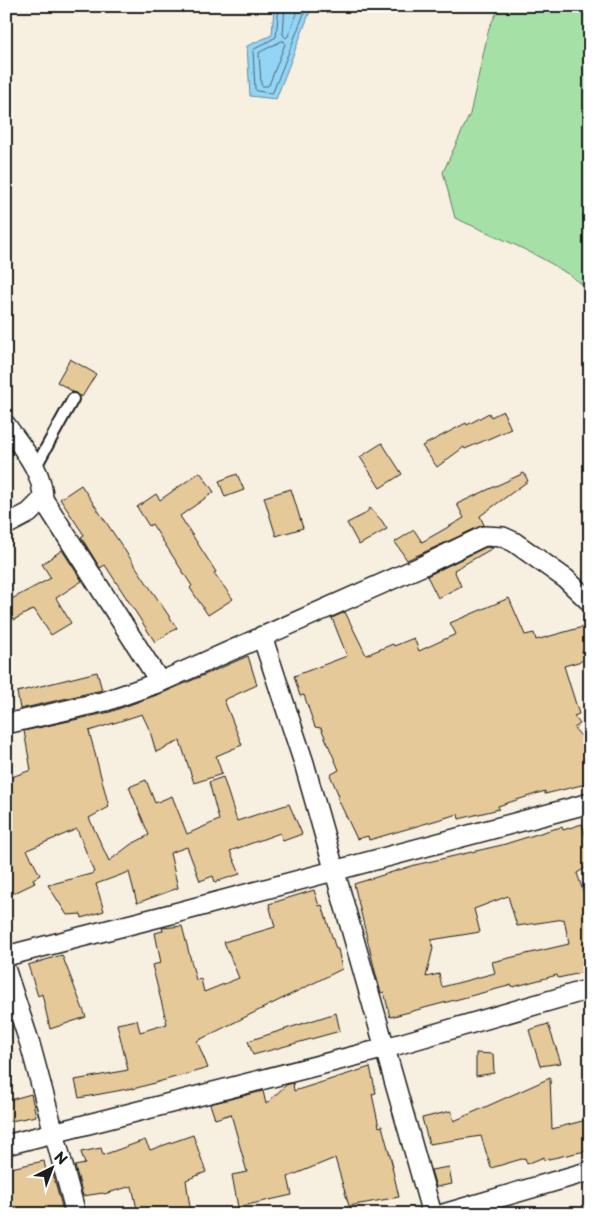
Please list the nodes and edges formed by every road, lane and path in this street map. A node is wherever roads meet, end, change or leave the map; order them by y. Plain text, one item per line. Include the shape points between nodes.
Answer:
1 (73, 399) dead end
2 (6, 425) edge
3 (35, 468) junction
4 (43, 499) junction
5 (6, 526) edge
6 (590, 602) edge
7 (262, 636) junction
8 (160, 682) junction
9 (6, 724) edge
10 (590, 803) edge
11 (336, 870) junction
12 (6, 956) edge
13 (6, 971) edge
14 (590, 989) edge
15 (386, 1048) junction
16 (55, 1134) junction
17 (6, 1145) edge
18 (590, 1171) edge
19 (76, 1214) edge
20 (432, 1214) edge
21 (443, 1214) edge

1 - 3 lane
2 - 3 street
3 - 4 street via 42,484
4 - 5 street via 30,513
4 - 8 street
6 - 7 street via 514,542 503,537 484,536
7 - 8 street
7 - 11 street
8 - 9 street via 106,701
10 - 11 street
11 - 12 street
11 - 15 street
13 - 16 street
14 - 15 street
15 - 16 street
15 - 20 street
16 - 17 street
16 - 19 street
18 - 21 street

